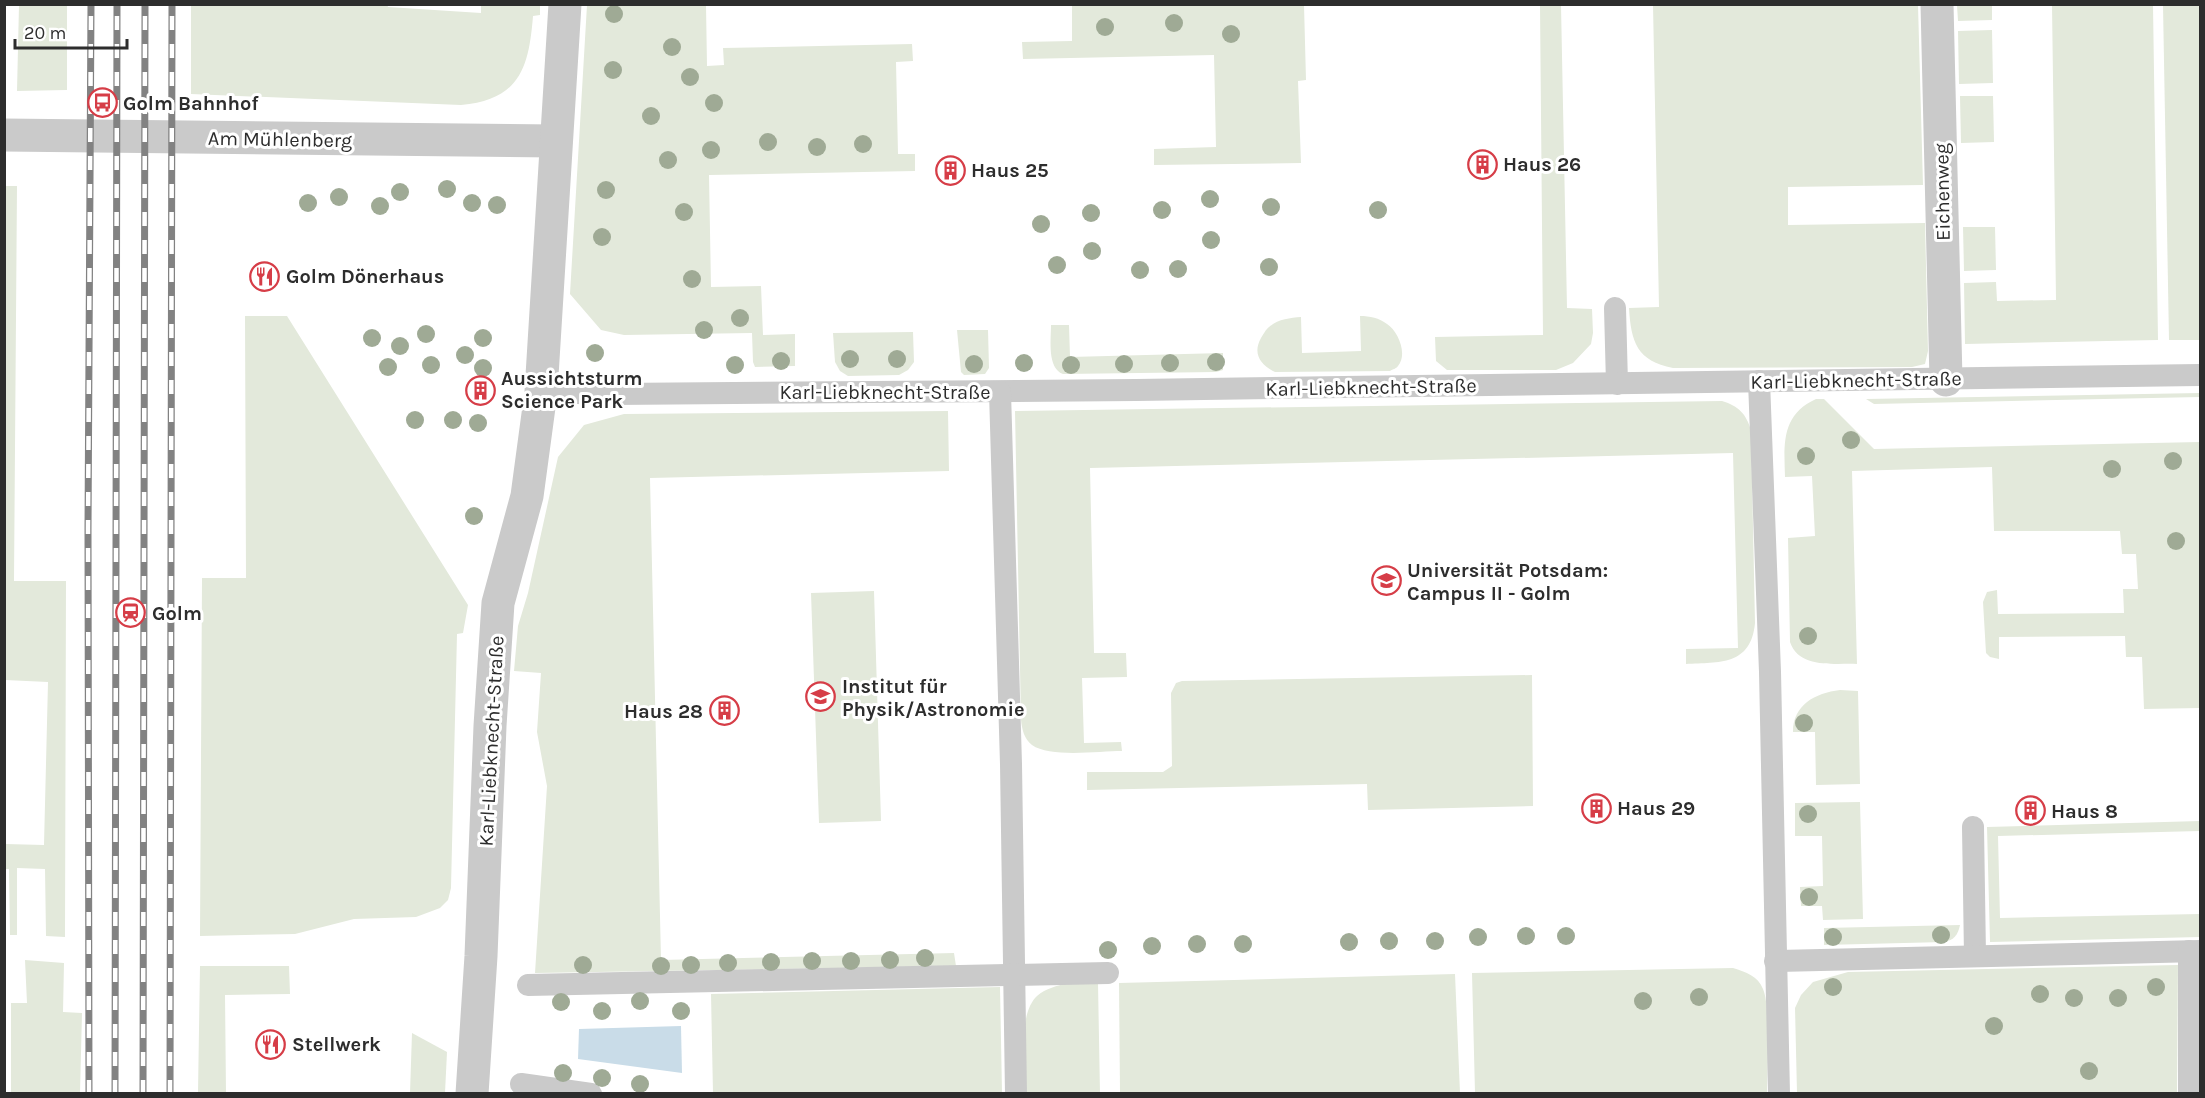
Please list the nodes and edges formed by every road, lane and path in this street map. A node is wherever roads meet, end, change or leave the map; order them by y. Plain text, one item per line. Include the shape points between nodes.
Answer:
1 (565, 4) edge
2 (1938, 4) edge
3 (4, 135) edge
4 (556, 141) junction
5 (1615, 308) dead end
6 (2200, 375) edge
7 (1946, 380) junction
8 (1759, 381) junction
9 (1617, 384) junction
10 (541, 392) junction
11 (1000, 392) junction
12 (1973, 826) dead end
13 (2195, 951) edge
14 (1975, 956) junction
15 (1775, 961) junction
16 (1108, 973) dead end
17 (1016, 975) junction
18 (528, 985) dead end
19 (521, 1084) dead end
20 (472, 1094) edge
21 (591, 1094) edge
22 (1016, 1094) edge
23 (1779, 1094) edge
24 (2188, 1094) edge

1 - 4 street, Karl-Liebknecht-Straße
2 - 7 street, Eichenweg
3 - 4 street, Am Mühlenberg
4 - 10 street, Karl-Liebknecht-Straße
5 - 9 lane
6 - 7 lane, Karl-Liebknecht-Straße
7 - 8 lane, Karl-Liebknecht-Straße
8 - 9 lane, Karl-Liebknecht-Straße
8 - 15 lane
9 - 11 lane, Karl-Liebknecht-Straße
10 - 11 lane, Karl-Liebknecht-Straße
10 - 20 street, Karl-Liebknecht-Straße via 527,496 498,603
11 - 17 lane
12 - 14 lane
13 - 14 lane
13 - 24 lane
14 - 15 lane
15 - 23 lane
16 - 17 lane
17 - 18 lane
17 - 22 lane
19 - 21 lane

